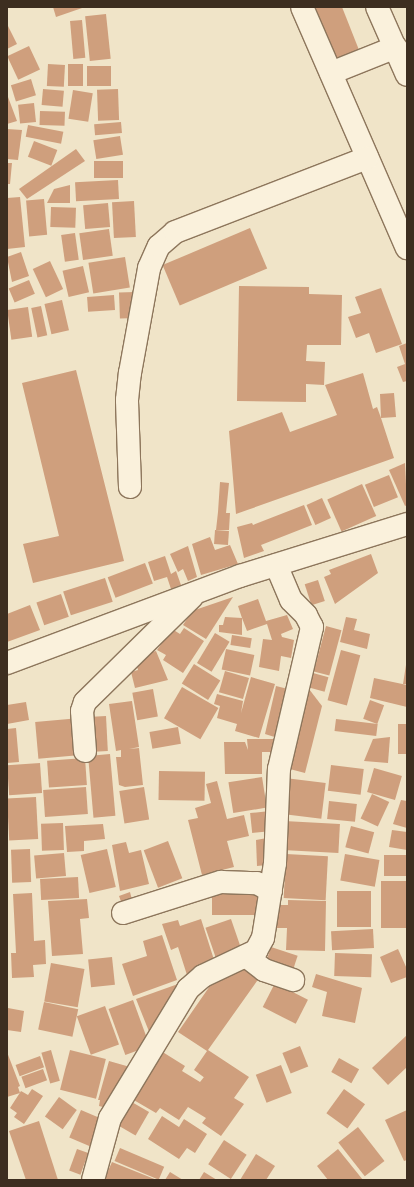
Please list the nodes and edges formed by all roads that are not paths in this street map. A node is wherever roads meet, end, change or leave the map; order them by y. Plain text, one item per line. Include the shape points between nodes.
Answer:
1 (302, 7) edge
2 (377, 7) edge
3 (396, 47) junction
4 (331, 73) junction
5 (407, 75) edge
6 (367, 158) junction
7 (407, 248) edge
8 (130, 487) dead end
9 (407, 524) edge
10 (276, 565) junction
11 (197, 592) junction
12 (7, 663) edge
13 (85, 751) dead end
14 (271, 890) junction
15 (123, 913) dead end
16 (246, 956) junction
17 (293, 980) dead end
18 (93, 1180) edge

1 - 4 street
2 - 3 street
3 - 4 street
3 - 5 street
4 - 6 street
6 - 7 street
6 - 8 street via 175,232 158,246 149,268 130,373
9 - 10 street
10 - 11 street
10 - 14 street via 291,600 306,615 312,627 279,769
11 - 12 street
11 - 13 street via 85,702 82,710
14 - 15 street via 257,883 221,882
14 - 16 street via 260,945
16 - 17 street via 264,970
16 - 18 street via 203,976 188,988 110,1118

